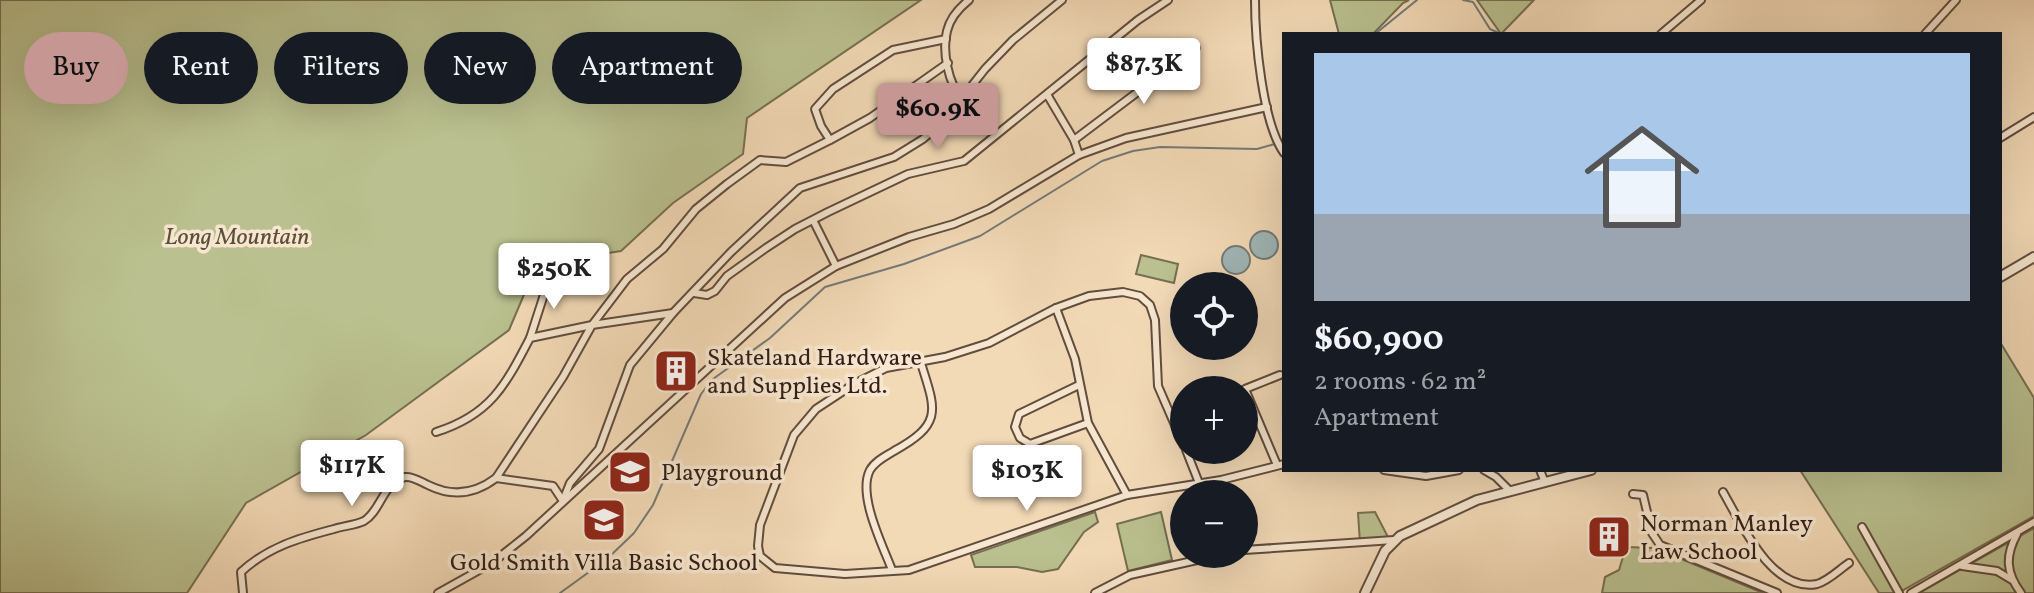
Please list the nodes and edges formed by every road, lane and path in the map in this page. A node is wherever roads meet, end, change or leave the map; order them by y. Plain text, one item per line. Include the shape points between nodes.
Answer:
1 (969, 0) edge
2 (1062, 0) edge
3 (1168, 0) edge
4 (1255, 0) edge
5 (1701, 0) edge
6 (1956, 0) edge
7 (1663, 32) edge
8 (1927, 32) edge
9 (946, 39) junction
10 (1196, 48) dead end
11 (948, 63) junction
12 (1048, 96) junction
13 (962, 98) junction
14 (1267, 107) junction
15 (2032, 117) edge
16 (2002, 137) edge
17 (830, 140) junction
18 (1074, 140) junction
19 (1280, 147) edge
20 (1079, 155) junction
21 (814, 222) junction
22 (2034, 257) edge
23 (836, 266) junction
24 (550, 276) dead end
25 (2002, 276) edge
26 (694, 293) junction
27 (1056, 308) junction
28 (673, 313) junction
29 (592, 325) junction
30 (530, 338) junction
31 (920, 360) junction
32 (1280, 375) dead end
33 (1079, 385) junction
34 (1170, 414) edge
35 (1088, 423) junction
36 (436, 432) dead end
37 (1280, 464) edge
38 (1398, 472) edge
39 (1448, 472) edge
40 (1487, 472) edge
41 (1541, 472) edge
42 (1582, 472) edge
43 (496, 478) junction
44 (1221, 480) edge
45 (1544, 480) junction
46 (1170, 488) edge
47 (1509, 490) junction
48 (1723, 492) dead end
49 (1633, 494) dead end
50 (1127, 495) junction
51 (563, 501) junction
52 (2034, 522) edge
53 (1862, 527) dead end
54 (2019, 531) junction
55 (1394, 540) junction
56 (1258, 549) edge
57 (1849, 563) dead end
58 (1170, 566) edge
59 (1961, 566) junction
60 (892, 570) junction
61 (2012, 580) junction
62 (1818, 584) junction
63 (243, 593) edge
64 (438, 593) edge
65 (1095, 593) edge
66 (1365, 593) edge
67 (1777, 593) edge
68 (1821, 593) edge
69 (1899, 593) edge
70 (1911, 593) edge
71 (2021, 593) edge

1 - 9 street via 955,13
2 - 13 street via 1013,40
3 - 12 street
4 - 14 street
5 - 7 street
6 - 8 street
9 - 11 street
9 - 17 street via 893,50 833,89 815,109
10 - 18 street
11 - 13 street
11 - 17 street
12 - 18 street
12 - 21 street via 964,161 908,174
13 - 26 street via 944,121 894,157 800,188
14 - 19 street
14 - 20 street via 1126,138
15 - 16 street
17 - 29 street via 786,162 760,160 727,184 627,279
18 - 20 street
20 - 23 street via 989,209
21 - 23 street
21 - 26 street via 766,248 715,291
22 - 25 street
23 - 51 street via 785,298
24 - 30 street
26 - 28 street
27 - 31 street via 989,343
27 - 33 street
27 - 34 street via 1089,296 1123,292 1150,305 1158,386
28 - 29 street
28 - 51 street via 630,365 599,449 570,483
29 - 30 street
29 - 43 street
30 - 36 street via 489,404 467,421
31 - 60 street via 933,410 930,424 882,458 870,469 867,481 869,508
31 - 60 street via 886,368 816,409 794,435 760,525 758,546 765,562 775,568 845,574
32 - 37 street via 1245,389
33 - 35 street
33 - 35 street via 1019,414 1015,427 1030,444
35 - 50 street
37 - 44 street
38 - 39 street
40 - 47 street
41 - 45 street
42 - 45 street
43 - 51 street via 553,486
43 - 63 street via 482,489 461,493 404,477 364,521 258,556 241,572
45 - 47 street
46 - 50 street
47 - 55 street
48 - 62 street via 1761,558 1794,583
49 - 67 street via 1643,495 1660,545
50 - 60 street via 948,558
51 - 64 street via 492,563
52 - 54 street
53 - 69 street
54 - 59 street
54 - 61 street via 2010,546
55 - 56 street
55 - 66 street
57 - 62 street
58 - 65 street via 1130,575
59 - 61 street via 1997,571
59 - 70 street
61 - 71 street
62 - 68 street

